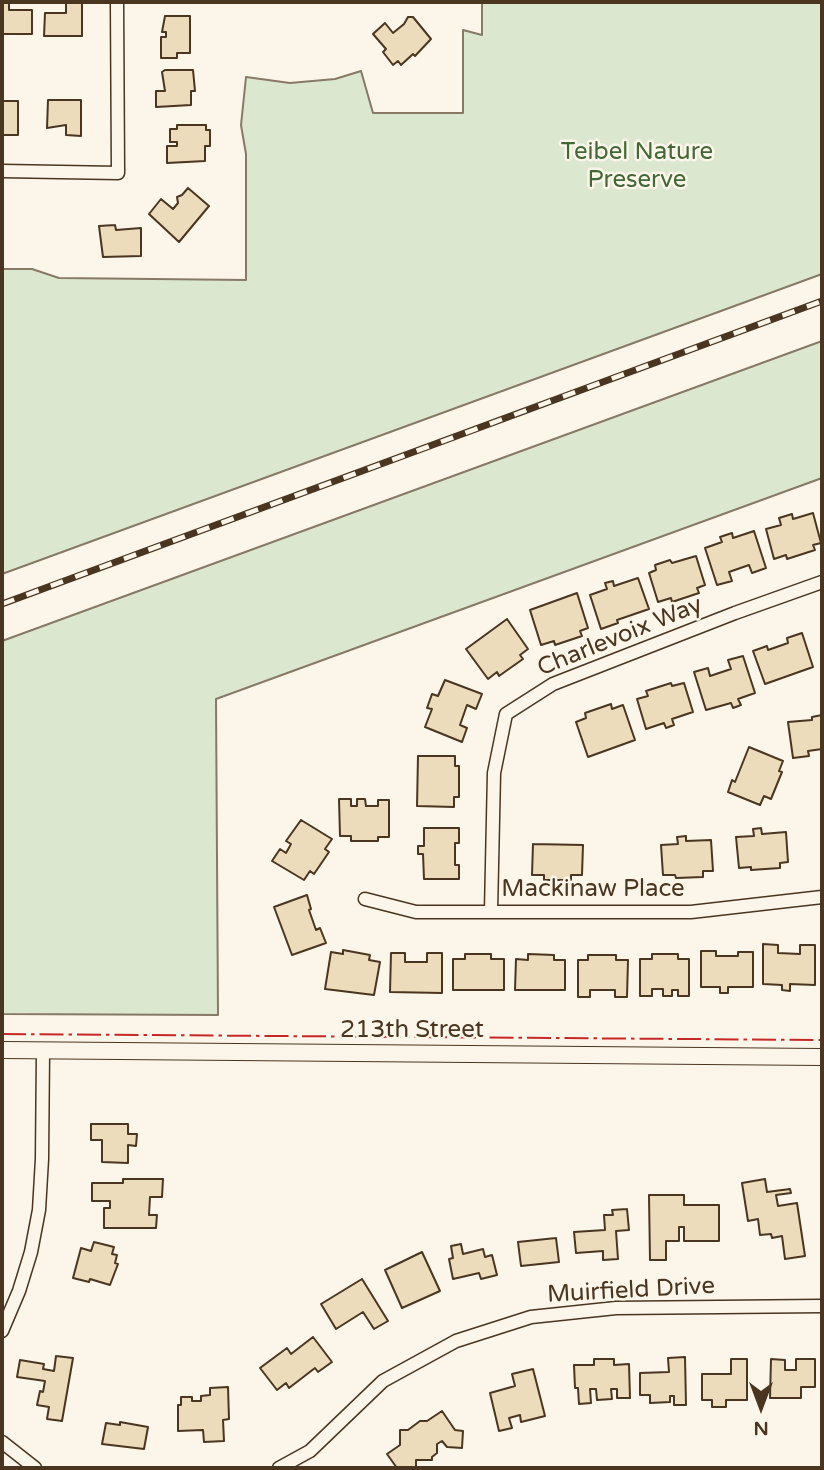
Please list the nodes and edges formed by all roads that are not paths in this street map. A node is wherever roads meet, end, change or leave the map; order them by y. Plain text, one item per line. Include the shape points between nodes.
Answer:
1 (117, 2) edge
2 (2, 171) edge
3 (822, 582) edge
4 (822, 897) edge
5 (365, 900) dead end
6 (491, 911) junction
7 (2, 1050) edge
8 (43, 1051) junction
9 (822, 1057) edge
10 (822, 1306) edge
11 (2, 1331) edge
12 (2, 1442) edge
13 (35, 1468) edge
14 (279, 1468) edge

1 - 2 street via 118,173
3 - 6 street, Charlevoix Way via 553,684 506,714 495,773
4 - 6 street, Mackinaw Place via 691,912
5 - 6 street, Mackinaw Place via 416,912
7 - 8 street, 213th Street
8 - 9 street, 213th Street
8 - 11 street via 39,1210 31,1252
10 - 14 street, Muirfield Drive via 616,1308 531,1317 456,1341 383,1381 310,1451
12 - 13 street

